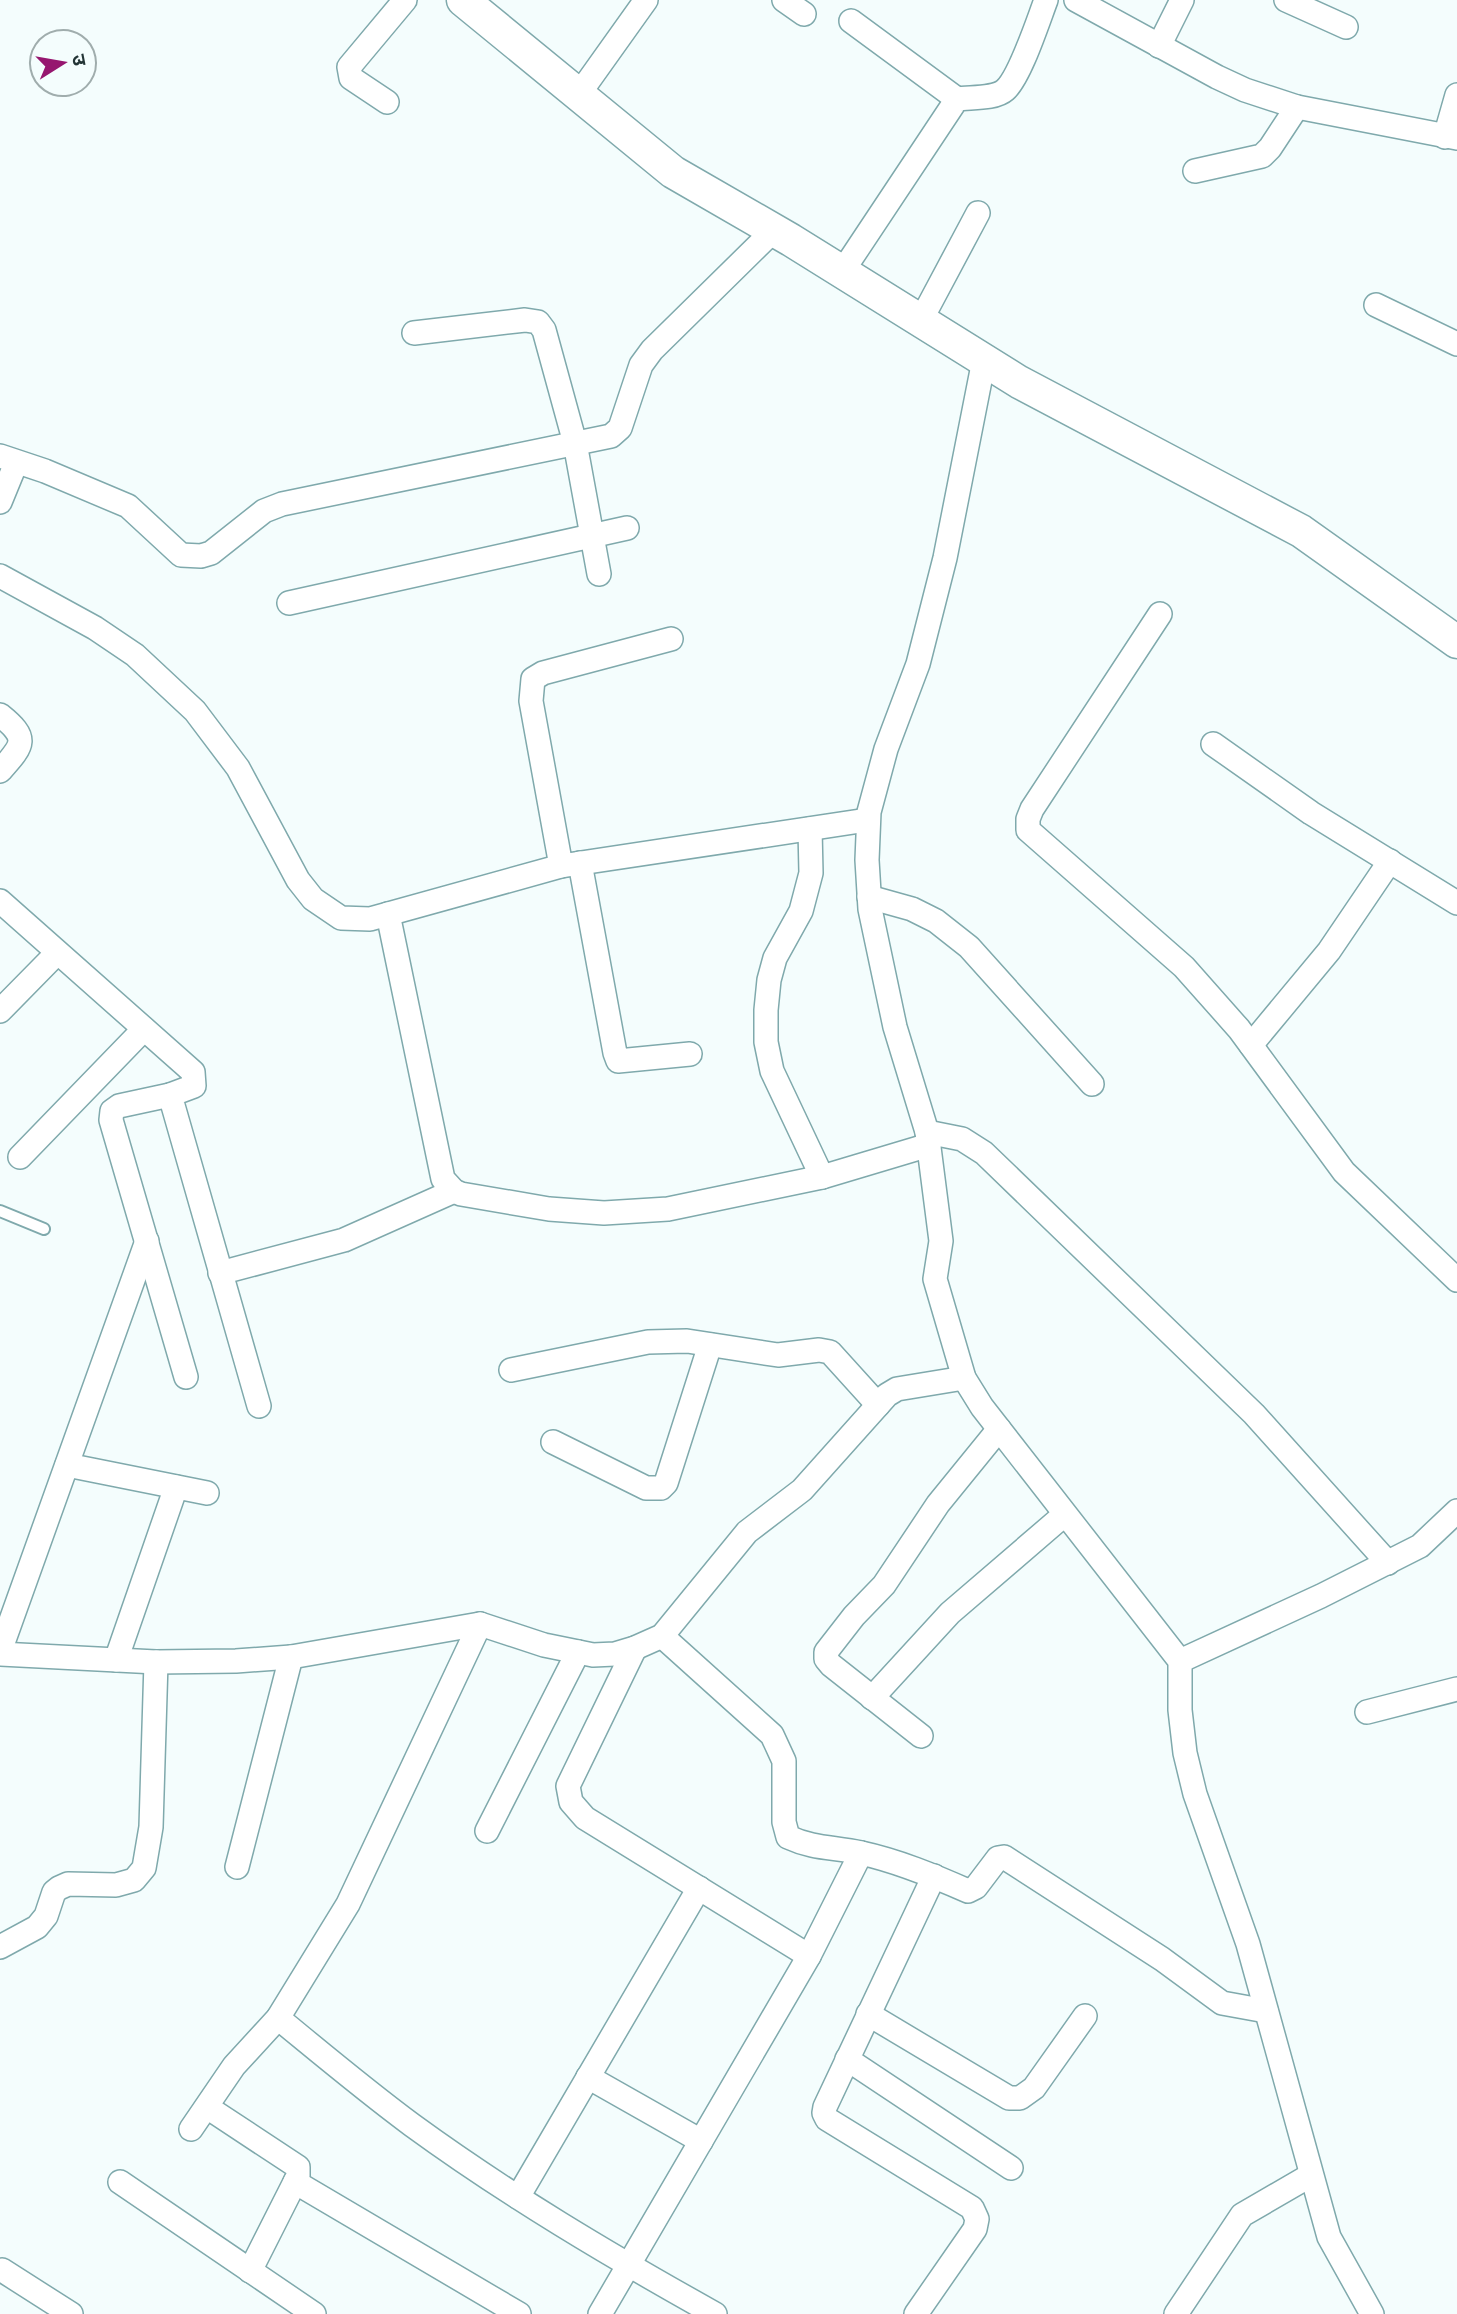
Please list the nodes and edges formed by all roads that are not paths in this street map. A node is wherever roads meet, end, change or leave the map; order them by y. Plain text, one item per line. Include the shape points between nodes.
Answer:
1 (405, 0) edge
2 (463, 0) edge
3 (646, 0) edge
4 (784, 0) edge
5 (1046, 0) edge
6 (1076, 0) edge
7 (1182, 0) edge
8 (1286, 0) edge
9 (804, 14) dead end
10 (850, 21) dead end
11 (1346, 27) dead end
12 (1159, 46) junction
13 (579, 94) junction
14 (1457, 95) edge
15 (957, 99) junction
16 (387, 102) dead end
17 (1297, 107) junction
18 (1451, 137) edge
19 (1195, 171) dead end
20 (978, 213) dead end
21 (774, 230) junction
22 (840, 270) junction
23 (1376, 305) dead end
24 (921, 320) junction
25 (414, 333) dead end
26 (1457, 344) edge
27 (985, 360) junction
28 (575, 443) junction
29 (8, 459) edge
30 (0, 502) edge
31 (627, 528) dead end
32 (592, 536) junction
33 (599, 574) dead end
34 (0, 576) edge
35 (289, 603) dead end
36 (1160, 614) dead end
37 (671, 639) dead end
38 (1457, 642) edge
39 (0, 715) edge
40 (1213, 744) dead end
41 (0, 771) edge
42 (867, 820) junction
43 (810, 829) junction
44 (1390, 861) junction
45 (571, 864) junction
46 (869, 897) junction
47 (0, 901) edge
48 (1457, 903) edge
49 (388, 914) junction
50 (57, 953) junction
51 (0, 1011) edge
52 (144, 1029) junction
53 (1251, 1045) junction
54 (690, 1054) dead end
55 (1092, 1084) dead end
56 (170, 1095) junction
57 (928, 1139) junction
58 (20, 1157) dead end
59 (822, 1177) junction
60 (454, 1191) junction
61 (0, 1211) edge
62 (44, 1228) dead end
63 (147, 1241) junction
64 (220, 1273) junction
65 (1455, 1273) edge
66 (710, 1345) junction
67 (511, 1370) dead end
68 (186, 1377) dead end
69 (964, 1378) junction
70 (878, 1405) junction
71 (259, 1406) dead end
72 (999, 1429) junction
73 (553, 1442) dead end
74 (67, 1465) junction
75 (176, 1487) junction
76 (207, 1493) dead end
77 (1457, 1511) edge
78 (1064, 1515) junction
79 (1388, 1563) junction
80 (480, 1624) junction
81 (662, 1636) junction
82 (635, 1648) junction
83 (0, 1652) edge
84 (578, 1652) junction
85 (291, 1657) junction
86 (116, 1660) junction
87 (1180, 1661) junction
88 (156, 1662) junction
89 (1457, 1689) edge
90 (872, 1698) junction
91 (1367, 1712) dead end
92 (921, 1736) dead end
93 (487, 1831) dead end
94 (861, 1853) junction
95 (237, 1867) dead end
96 (934, 1876) junction
97 (699, 1888) junction
98 (0, 1948) edge
99 (809, 1956) junction
100 (1266, 2011) junction
101 (868, 2014) junction
102 (1085, 2015) dead end
103 (278, 2018) junction
104 (847, 2059) junction
105 (588, 2077) junction
106 (207, 2106) junction
107 (191, 2129) dead end
108 (701, 2141) junction
109 (1011, 2168) dead end
110 (1311, 2175) junction
111 (120, 2182) dead end
112 (295, 2182) junction
113 (518, 2197) junction
114 (628, 2265) junction
115 (2, 2270) dead end
116 (250, 2271) junction
117 (308, 2312) edge
118 (71, 2314) edge
119 (519, 2314) edge
120 (600, 2314) edge
121 (715, 2314) edge
122 (916, 2314) edge
123 (1177, 2314) edge
124 (1373, 2314) edge

1 - 16 street via 349,67 351,78
2 - 13 street
3 - 13 street
4 - 9 street
5 - 15 street via 1005,91
6 - 12 street
7 - 12 street
8 - 11 street
10 - 15 street
12 - 17 street via 1245,90
13 - 21 street via 673,172
14 - 18 street
15 - 22 street
17 - 18 street
17 - 19 street via 1262,156
20 - 24 street
21 - 22 street
21 - 28 street via 640,365 616,433
22 - 24 street
23 - 26 street
24 - 27 street
25 - 28 street via 538,322
27 - 38 street via 1301,531
27 - 42 street via 945,558 918,664 886,748
28 - 29 street via 282,504 264,511 211,554 201,556 181,555 128,506
28 - 32 street
29 - 30 street
31 - 32 street
32 - 33 street
32 - 35 street
34 - 49 street via 135,655 195,711 239,768 298,880 313,899 341,918
36 - 53 street via 1032,808 1028,830 1184,967
37 - 45 street via 533,679 531,701
39 - 41 street via 18,730 20,740
40 - 44 street via 1311,813
42 - 43 street
42 - 46 street
43 - 45 street
43 - 59 street via 811,873 801,911 775,958 769,980 766,1042 772,1071
44 - 48 street
44 - 53 street via 1329,951
45 - 49 street
45 - 54 street via 618,1061
46 - 55 street via 912,909 969,947
46 - 57 street via 895,1027
47 - 50 street
49 - 60 street via 443,1179
50 - 51 street
50 - 52 street
52 - 56 street via 193,1072 194,1086
52 - 58 street
53 - 65 street via 1343,1171
56 - 63 street via 112,1111
56 - 64 street
57 - 59 street
57 - 69 street via 941,1241 935,1279
57 - 79 street via 962,1139 984,1153 1254,1414
59 - 60 street via 668,1209 604,1213 549,1209
60 - 64 street via 344,1240
61 - 62 lane
63 - 68 street
63 - 74 street
64 - 71 street
66 - 67 street via 648,1342
66 - 70 street via 778,1355 830,1352
66 - 73 street via 661,1488 646,1488
69 - 70 street via 897,1390
69 - 72 street
70 - 81 street via 802,1490 747,1532
72 - 78 street
72 - 90 street via 938,1504 884,1585 826,1652 831,1665
74 - 75 street
74 - 83 street
75 - 76 street
75 - 86 street
77 - 79 street via 1420,1546
78 - 87 street
78 - 90 street via 950,1614
79 - 87 street
80 - 84 street
80 - 85 street
80 - 103 street via 348,1904
81 - 82 street
81 - 94 street via 772,1735 784,1761 788,1836 806,1845
82 - 84 street via 615,1654
82 - 97 street via 568,1786 571,1802 585,1818
83 - 86 street
84 - 93 street
85 - 88 street
85 - 95 street
86 - 88 street
87 - 100 street via 1180,1710 1195,1794 1248,1944
88 - 98 street via 150,1827 144,1868 134,1880 116,1885 68,1884 59,1888 37,1927
89 - 91 street
90 - 92 street
94 - 96 street
94 - 99 street
96 - 100 street via 972,1890 998,1858 1004,1857 1222,2003
96 - 101 street
97 - 99 street
97 - 105 street
99 - 108 street
100 - 110 street
101 - 102 street via 1009,2098 1020,2098 1034,2088
101 - 104 street
103 - 106 street via 234,2066
103 - 113 street via 411,2124
104 - 109 street
104 - 122 street via 825,2106 827,2119 972,2207 977,2219 975,2229
105 - 108 street
105 - 113 street
106 - 107 street
106 - 112 street via 298,2166
108 - 114 street
110 - 123 street via 1242,2215
110 - 124 street via 1329,2237
111 - 116 street
112 - 116 street
112 - 119 street
113 - 114 street
114 - 120 street
114 - 121 street
115 - 118 street
116 - 117 street

